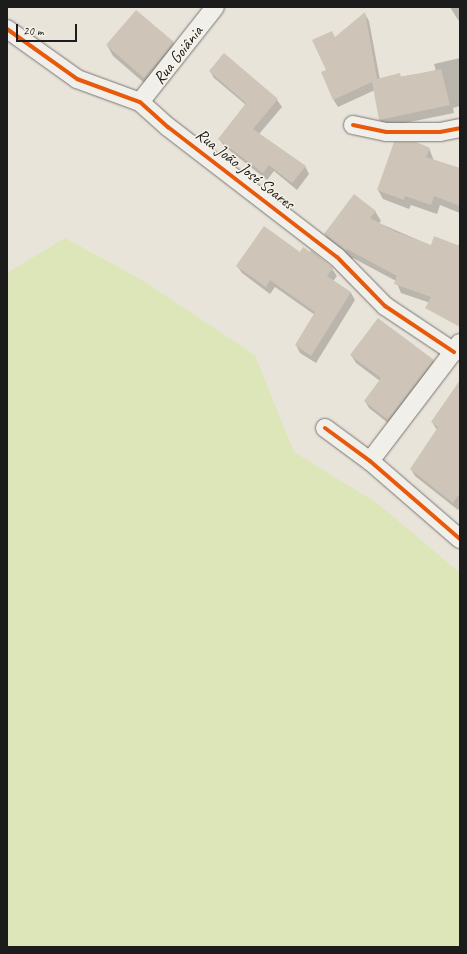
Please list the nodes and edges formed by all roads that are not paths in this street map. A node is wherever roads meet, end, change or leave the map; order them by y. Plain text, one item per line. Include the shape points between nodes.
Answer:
1 (215, 7) edge
2 (7, 29) edge
3 (140, 102) junction
4 (353, 125) dead end
5 (460, 128) edge
6 (457, 347) edge
7 (325, 428) dead end
8 (370, 461) junction
9 (460, 539) edge

1 - 3 street, Rua Goiânia
2 - 3 street, Rua João José Soares via 77,79
3 - 6 street, Rua João José Soares via 168,127 337,257 385,306
4 - 5 street via 386,132 440,132
6 - 8 street
7 - 8 street
8 - 9 street

